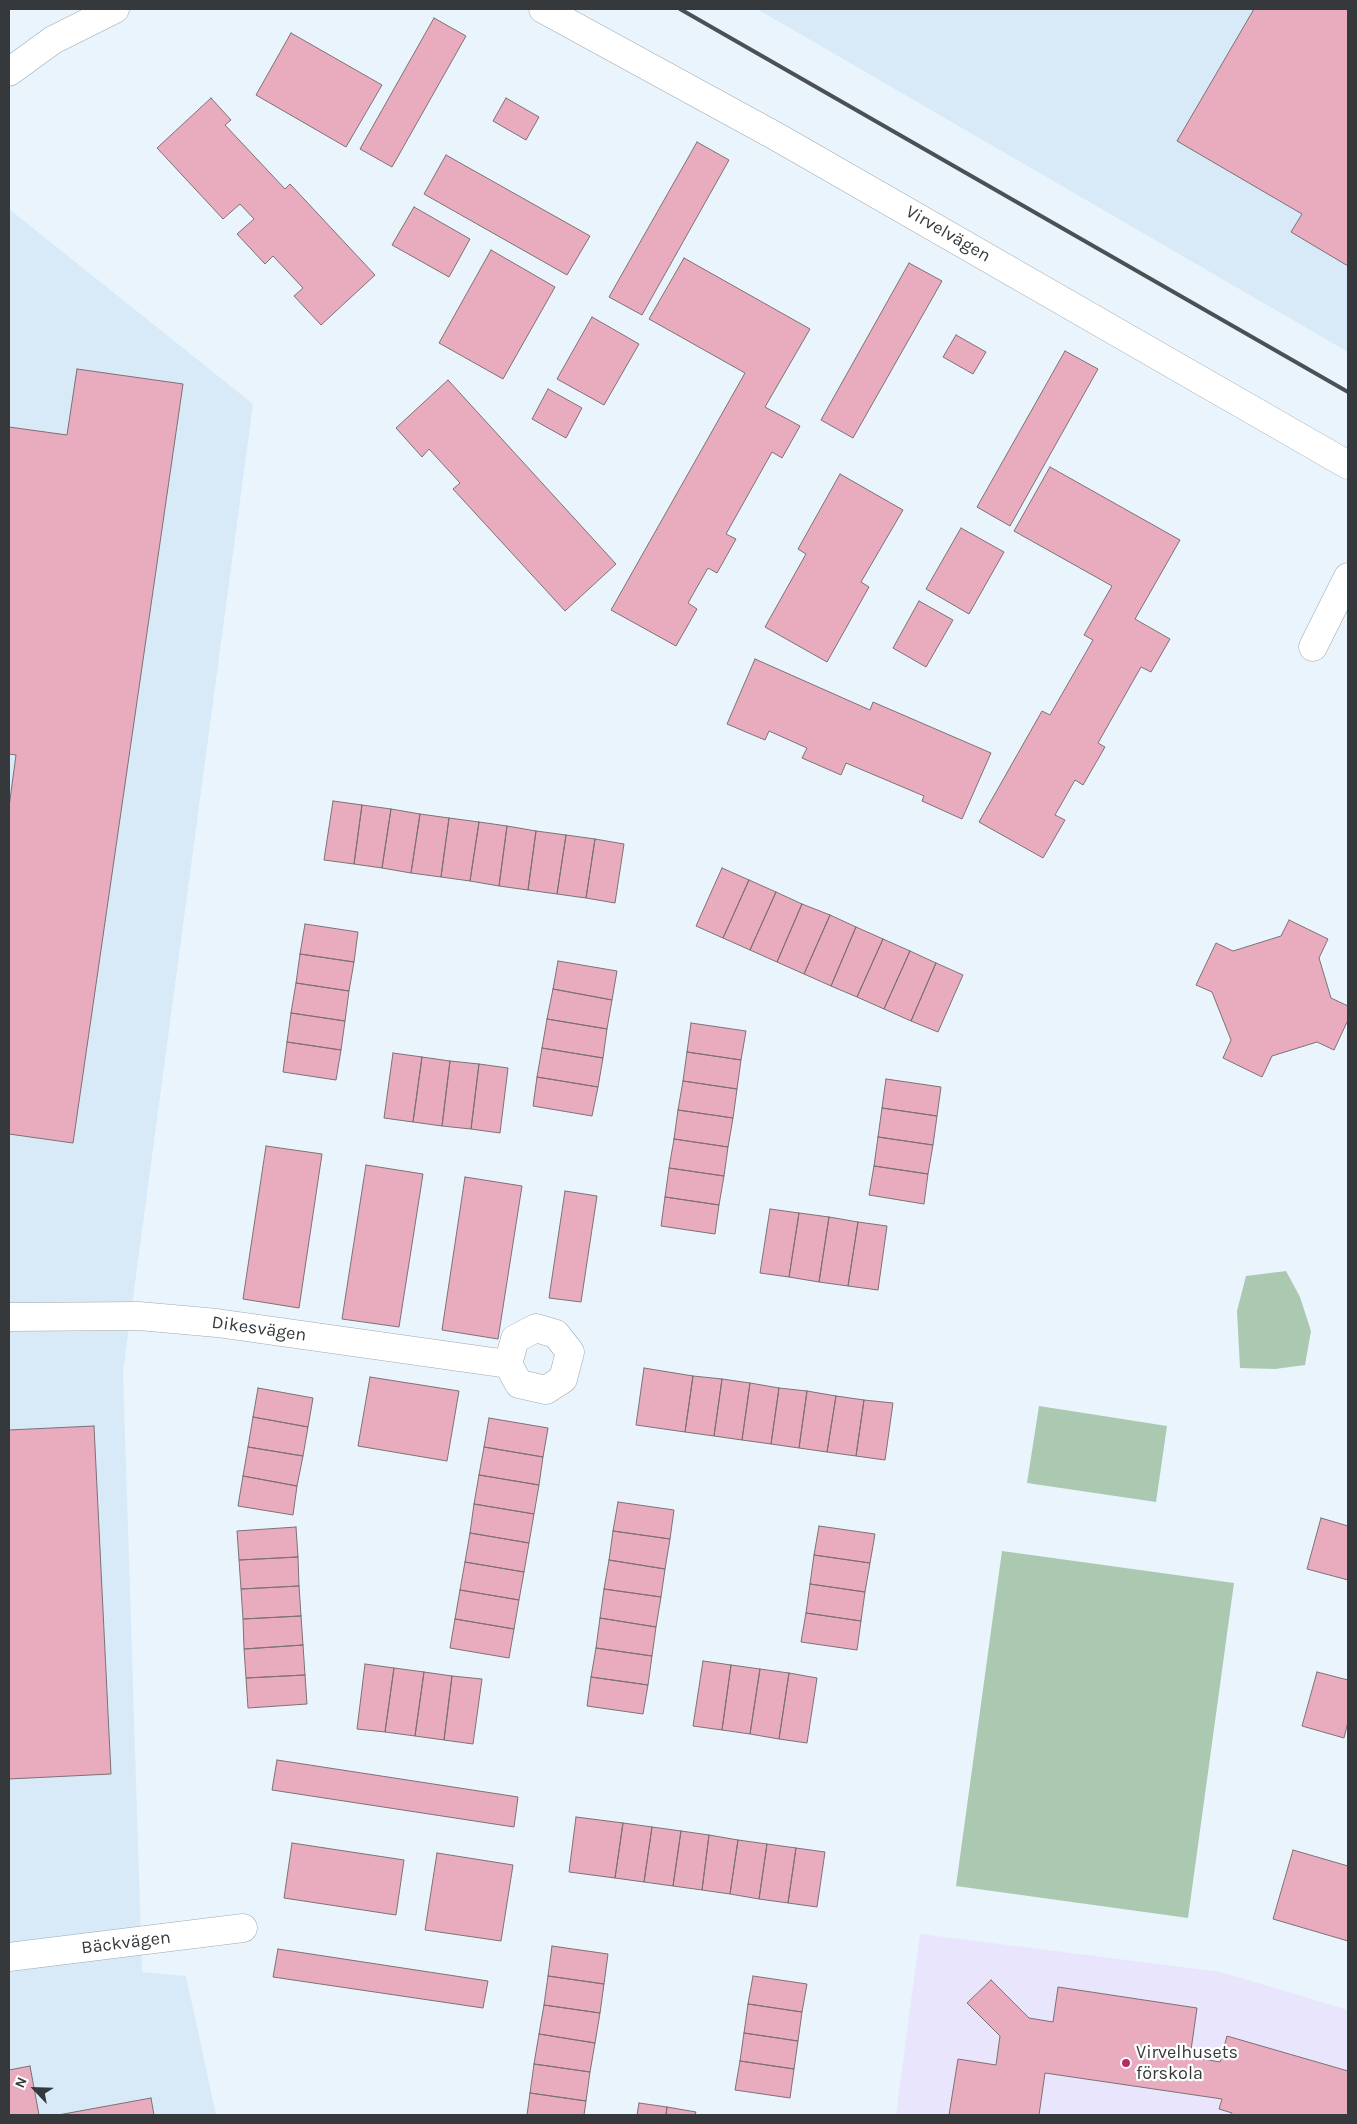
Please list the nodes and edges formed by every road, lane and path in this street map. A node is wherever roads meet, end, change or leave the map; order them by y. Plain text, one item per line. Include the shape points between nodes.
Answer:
1 (115, 9) edge
2 (543, 9) edge
3 (9, 72) edge
4 (1348, 465) edge
5 (1348, 577) edge
6 (1313, 647) dead end
7 (9, 1317) edge
8 (508, 1364) dead end
9 (243, 1928) dead end
10 (9, 1957) edge

1 - 3 street via 52,40
2 - 4 street, Virvelvägen via 788,143
5 - 6 street
7 - 8 street, Dikesvägen via 139,1316 217,1323
9 - 10 street, Bäckvägen

